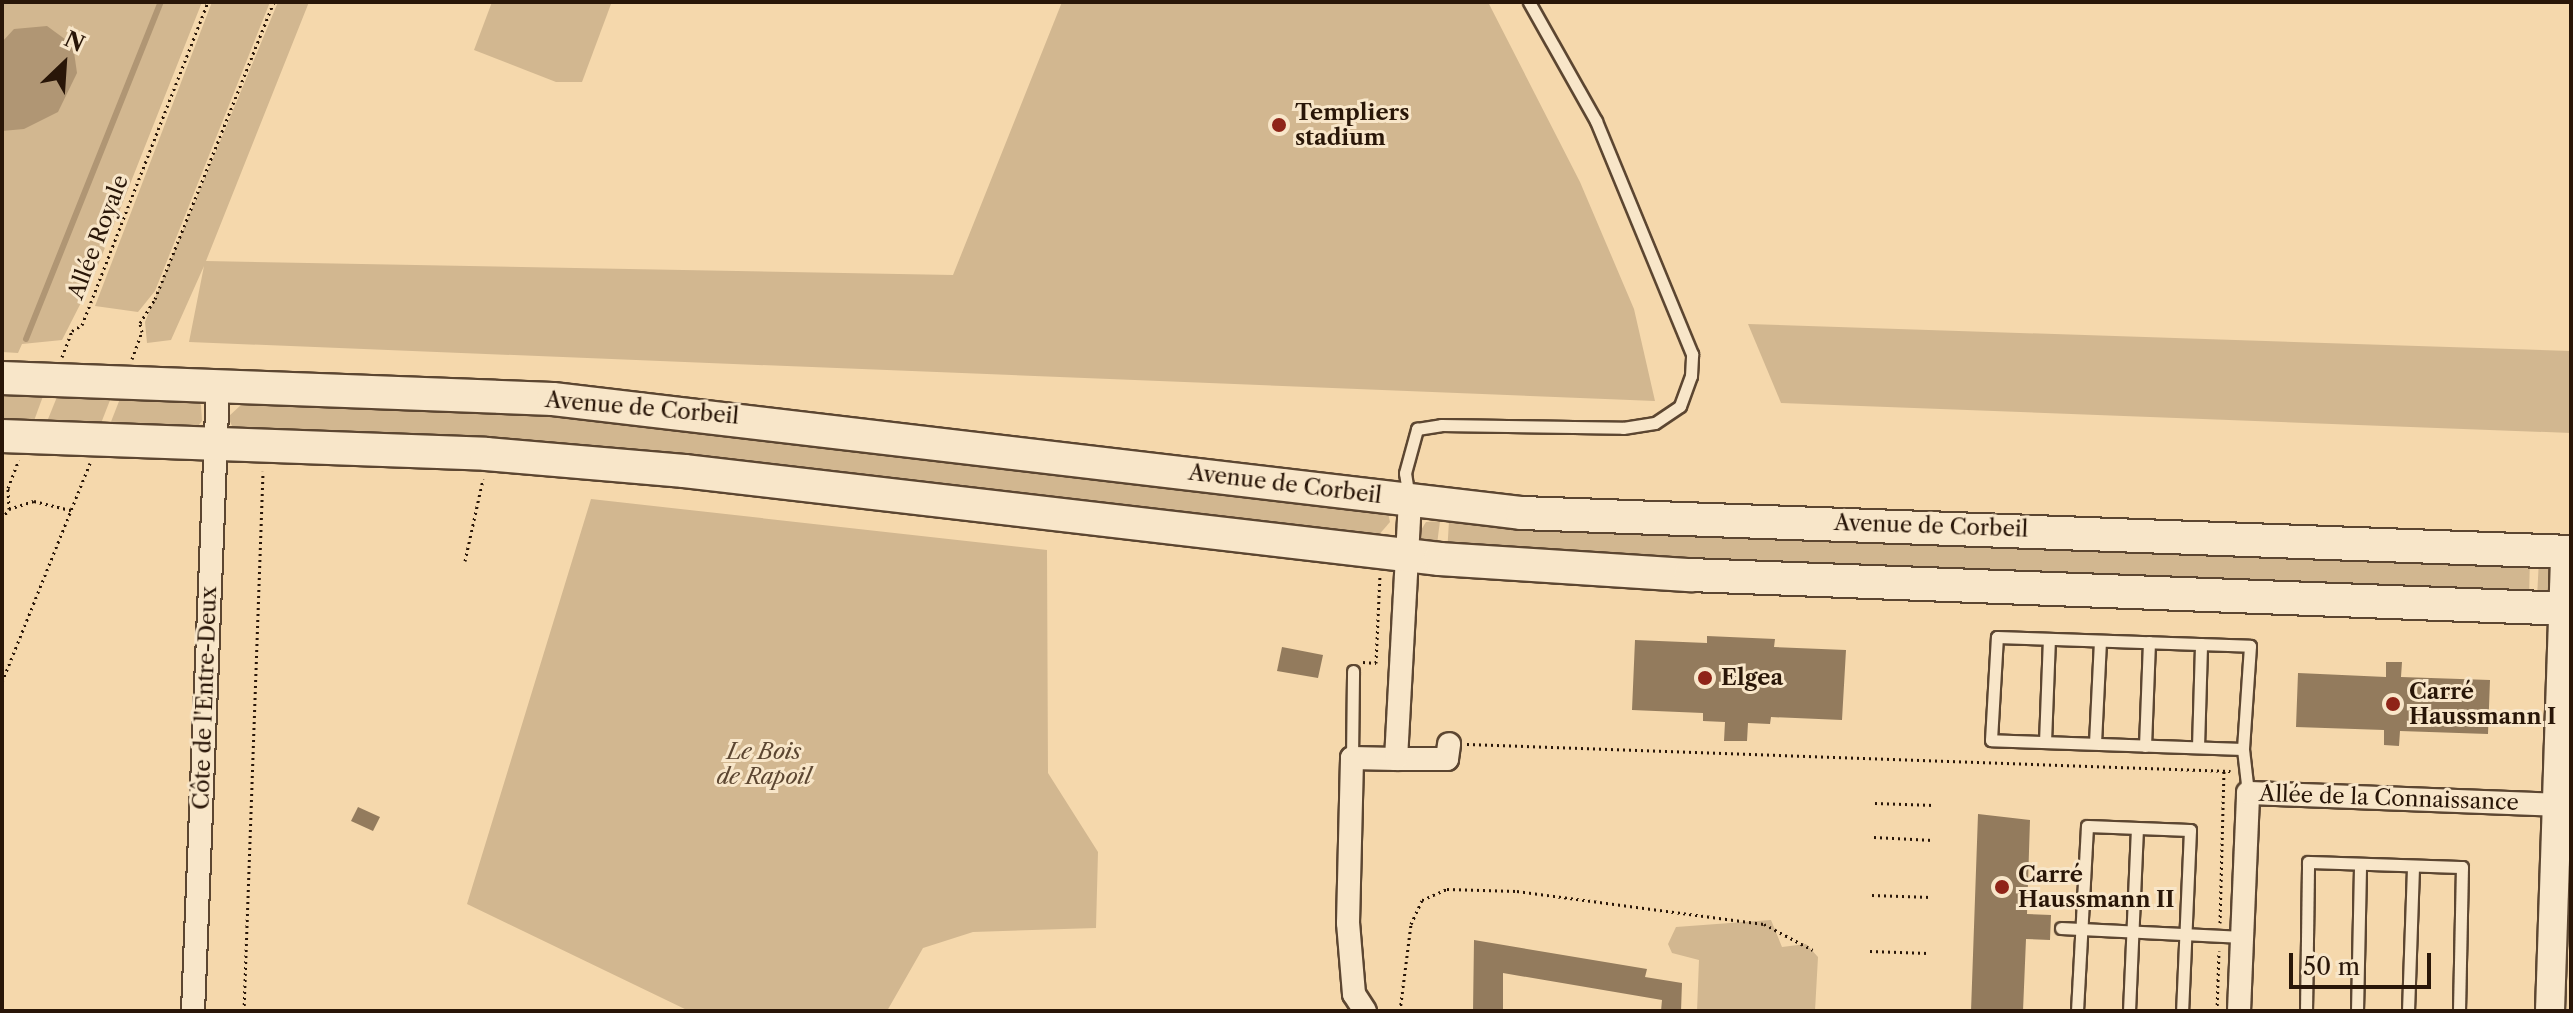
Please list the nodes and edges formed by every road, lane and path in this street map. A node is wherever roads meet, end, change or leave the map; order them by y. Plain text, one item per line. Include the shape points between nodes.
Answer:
1 (208, 2) edge
2 (274, 2) edge
3 (1529, 2) edge
4 (133, 356) dead end
5 (59, 367) junction
6 (2, 378) edge
7 (218, 385) junction
8 (213, 444) junction
9 (23, 447) edge
10 (77, 460) dead end
11 (251, 467) dead end
12 (474, 475) dead end
13 (1410, 499) junction
14 (9, 509) junction
15 (71, 510) junction
16 (2, 519) edge
17 (2568, 552) edge
18 (1403, 554) junction
19 (465, 561) dead end
20 (1364, 574) dead end
21 (2567, 610) edge
22 (2049, 639) junction
23 (2100, 642) junction
24 (2149, 642) junction
25 (2201, 644) junction
26 (1353, 671) joint
27 (2, 682) edge
28 (2045, 742) junction
29 (2095, 743) junction
30 (1449, 744) joint
31 (2145, 746) junction
32 (2198, 747) junction
33 (2243, 749) junction
34 (1352, 758) junction
35 (1396, 759) junction
36 (2224, 771) junction
37 (2247, 782) junction
38 (1875, 803) dead end
39 (1934, 805) dead end
40 (2557, 805) junction
41 (2137, 828) junction
42 (1874, 837) dead end
43 (1933, 840) dead end
44 (2360, 864) junction
45 (2413, 866) junction
46 (1872, 895) dead end
47 (1931, 897) dead end
48 (2061, 928) dead end
49 (2081, 929) junction
50 (2134, 932) junction
51 (2186, 935) junction
52 (2219, 936) junction
53 (2243, 937) junction
54 (1813, 950) dead end
55 (1870, 951) dead end
56 (1928, 953) dead end
57 (193, 1011) edge
58 (244, 1011) edge
59 (1365, 1011) edge
60 (1400, 1011) edge
61 (2077, 1011) edge
62 (2129, 1011) edge
63 (2182, 1011) edge
64 (2217, 1011) edge
65 (2239, 1011) edge
66 (2306, 1011) edge
67 (2357, 1011) edge
68 (2408, 1011) edge
69 (2459, 1011) edge
70 (2550, 1011) edge

1 - 5 path, Allée Royale via 82,325 72,331
2 - 4 path via 155,299 140,323
3 - 13 lane via 1596,121 1692,354 1691,376 1680,406 1655,423 1623,428 1417,429 1405,473
5 - 6 main road, Avenue de Corbeil
5 - 7 main road, Avenue de Corbeil
7 - 8 street, Côte de l'Entre-Deux
7 - 13 main road, Avenue de Corbeil via 463,393 686,411
8 - 9 main road
8 - 18 main road via 486,454 684,471
8 - 57 street, Côte de l'Entre-Deux
9 - 14 path via 8,488
10 - 15 path via 91,460
11 - 58 path via 264,467
12 - 19 path via 484,475
13 - 17 main road, Avenue de Corbeil via 1522,513
13 - 18 street
14 - 15 path via 34,501
14 - 16 path
15 - 27 path
17 - 21 street
18 - 21 main road via 1690,575
18 - 35 street
20 - 26 path via 1380,576 1376,663 1354,662
21 - 40 street
22 - 23 lane
22 - 28 lane
22 - 28 lane via 1997,637 1991,740
23 - 24 lane
23 - 29 lane
24 - 25 lane
24 - 31 lane
25 - 32 lane
25 - 33 lane via 2250,646
26 - 34 lane
28 - 29 lane
29 - 31 lane
30 - 35 street via 1447,759
30 - 36 path
31 - 32 lane
32 - 33 lane
33 - 37 lane
34 - 35 street
34 - 59 street via 1348,923 1354,994
36 - 37 path
36 - 52 path
37 - 40 street, Allée de la Connaissance
37 - 53 street, Allée de la Connaissance
38 - 39 path
40 - 70 street
41 - 49 lane via 2087,826
41 - 50 lane
41 - 51 lane via 2190,830
42 - 43 path
44 - 45 lane
44 - 66 lane via 2308,862
44 - 67 lane
45 - 68 lane
45 - 69 lane via 2462,867
46 - 47 path
48 - 49 lane
49 - 50 lane
49 - 61 lane
50 - 51 lane
50 - 62 lane
51 - 52 lane
51 - 63 lane
52 - 53 lane
52 - 64 path
53 - 65 street, Allée de la Connaissance
54 - 60 path via 1764,924 1517,891 1447,889 1422,900 1411,924
55 - 56 path

